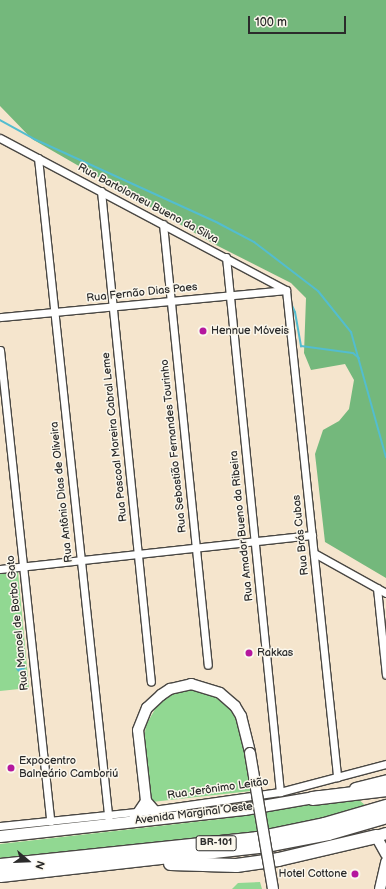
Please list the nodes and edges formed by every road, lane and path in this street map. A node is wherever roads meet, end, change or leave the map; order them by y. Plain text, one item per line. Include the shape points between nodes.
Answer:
1 (0, 138) edge
2 (38, 158) junction
3 (101, 191) junction
4 (163, 224) junction
5 (226, 258) junction
6 (286, 290) junction
7 (230, 295) junction
8 (170, 301) junction
9 (113, 306) junction
10 (54, 312) junction
11 (0, 317) edge
12 (0, 350) edge
13 (312, 535) junction
14 (254, 541) junction
15 (196, 547) junction
16 (314, 553) junction
17 (138, 554) junction
18 (80, 560) junction
19 (24, 566) junction
20 (0, 569) edge
21 (378, 588) junction
22 (386, 593) edge
23 (208, 665) dead end
24 (386, 675) edge
25 (151, 681) dead end
26 (386, 764) edge
27 (337, 778) junction
28 (386, 780) edge
29 (386, 789) edge
30 (280, 792) junction
31 (312, 798) junction
32 (146, 801) junction
33 (386, 806) edge
34 (153, 810) junction
35 (141, 811) junction
36 (386, 816) edge
37 (107, 818) junction
38 (161, 818) junction
39 (50, 821) junction
40 (132, 822) junction
41 (0, 826) edge
42 (73, 828) junction
43 (381, 835) edge
44 (0, 836) edge
45 (386, 854) edge
46 (136, 861) junction
47 (386, 862) edge
48 (0, 865) edge
49 (0, 875) edge
50 (273, 889) edge
51 (380, 889) edge

1 - 2 street, Rua Bartolomeu Bueno da Silva
2 - 3 street, Rua Bartolomeu Bueno da Silva
2 - 10 street, Rua Antônio Dias de Oliveira
3 - 4 street, Rua Bartolomeu Bueno da Silva
3 - 9 street, Rua Pascoal Moreira Cabral Leme
4 - 5 street, Rua Bartolomeu Bueno da Silva
4 - 8 street, Rua Sebastião Fernandes Tourinho
5 - 6 street, Rua Bartolomeu Bueno da Silva
5 - 7 street, Rua Amador Bueno da Ribeira
6 - 7 street, Rua Fernão Dias Paes
6 - 13 street, Rua Brás Cubas
7 - 8 street, Rua Fernão Dias Paes
7 - 14 street, Rua Amador Bueno da Ribeira
8 - 9 street, Rua Fernão Dias Paes
8 - 15 street, Rua Sebastião Fernandes Tourinho
9 - 10 street, Rua Fernão Dias Paes
9 - 17 street, Rua Pascoal Moreira Cabral Leme
10 - 11 street, Rua Fernão Dias Paes
10 - 18 street, Rua Antônio Dias de Oliveira
12 - 19 street, Rua Manoel de Borba Gato
13 - 14 street
13 - 16 street, Rua Brás Cubas
14 - 15 street
14 - 30 street, Rua Amador Bueno da Ribeira
15 - 17 street
15 - 23 street, Rua Sebastião Fernandes Tourinho
16 - 21 street
16 - 27 street, Rua Brás Cubas
17 - 18 street
17 - 25 street, Rua Pascoal Moreira Cabral Leme
18 - 19 street
18 - 37 street, Rua Antônio Dias de Oliveira
19 - 20 street
19 - 39 street, Rua Manoel de Borba Gato
21 - 22 street
21 - 24 street
26 - 27 street, Rua Jerônimo Leitão
27 - 30 street, Rua Jerônimo Leitão
28 - 31 main road, Avenida Marginal Oeste
29 - 31 highway
30 - 34 street, Rua Jerônimo Leitão
31 - 38 main road, Avenida Marginal Oeste
32 - 34 main road
32 - 35 main road
32 - 50 main road, bridge via 138,730 147,708 170,689 191,684 228,698 241,716 250,753
33 - 48 highway, BR-101 via 324,824 256,838
34 - 35 street, Rua Jerônimo Leitão
34 - 38 main road
35 - 37 street, Rua Jerônimo Leitão
35 - 40 main road
36 - 46 highway, BR-101 via 280,843
37 - 39 street, Rua Jerônimo Leitão
37 - 40 main road, Avenida Marginal Oeste
37 - 42 main road, Avenida Marginal Oeste via 96,826
38 - 40 main road, Avenida Marginal Oeste
39 - 41 street, Rua Jerônimo Leitão
39 - 42 street
42 - 44 main road, Avenida Marginal Oeste
43 - 45 main road
43 - 46 highway via 278,859 236,865
46 - 49 highway, BR-101
47 - 51 main road

